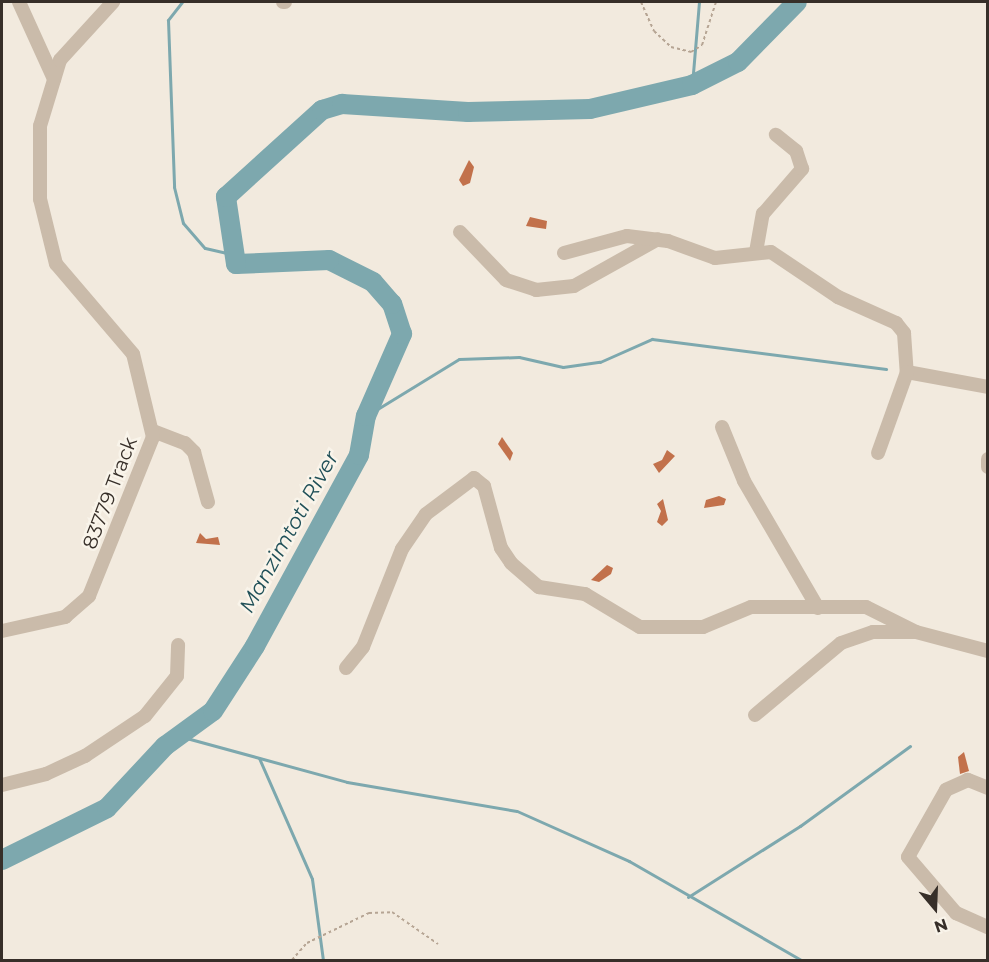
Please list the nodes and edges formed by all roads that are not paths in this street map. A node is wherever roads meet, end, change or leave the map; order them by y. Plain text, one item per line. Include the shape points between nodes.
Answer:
1 (19, 2) edge
2 (113, 2) edge
3 (54, 79) junction
4 (776, 135) dead end
5 (460, 232) dead end
6 (658, 239) junction
7 (756, 252) junction
8 (564, 253) dead end
9 (907, 372) junction
10 (987, 387) edge
11 (722, 427) dead end
12 (153, 431) junction
13 (878, 453) dead end
14 (987, 459) edge
15 (987, 467) edge
16 (207, 502) dead end
17 (818, 608) junction
18 (2, 631) edge
19 (916, 632) junction
20 (178, 645) dead end
21 (987, 651) edge
22 (346, 668) dead end
23 (755, 715) dead end
24 (2, 785) edge
25 (987, 788) edge
26 (987, 927) edge

1 - 3 street
2 - 3 street, 83779 Track via 71,45
3 - 12 street, 83779 Track via 37,152 49,248 56,264 133,354
4 - 7 street via 795,152 802,169 763,214
5 - 6 street via 506,280 536,290 574,286
6 - 7 street via 706,257
6 - 8 street via 616,236
7 - 9 street via 780,256 838,297 896,323 904,333
9 - 10 street
9 - 13 street
11 - 17 street via 744,481
12 - 16 street via 185,443 194,452
12 - 18 street, 83779 Track via 148,456 89,596 65,617
14 - 15 street
17 - 19 street via 879,609
17 - 22 street via 751,607 703,627 640,627 585,594 539,587 511,564 501,548 484,486 474,478 426,514 402,549 363,647
19 - 21 street
19 - 23 street via 873,632 841,643
20 - 24 street via 177,676 145,716 85,756 46,774
25 - 26 street via 968,780 946,790 908,856 956,913

